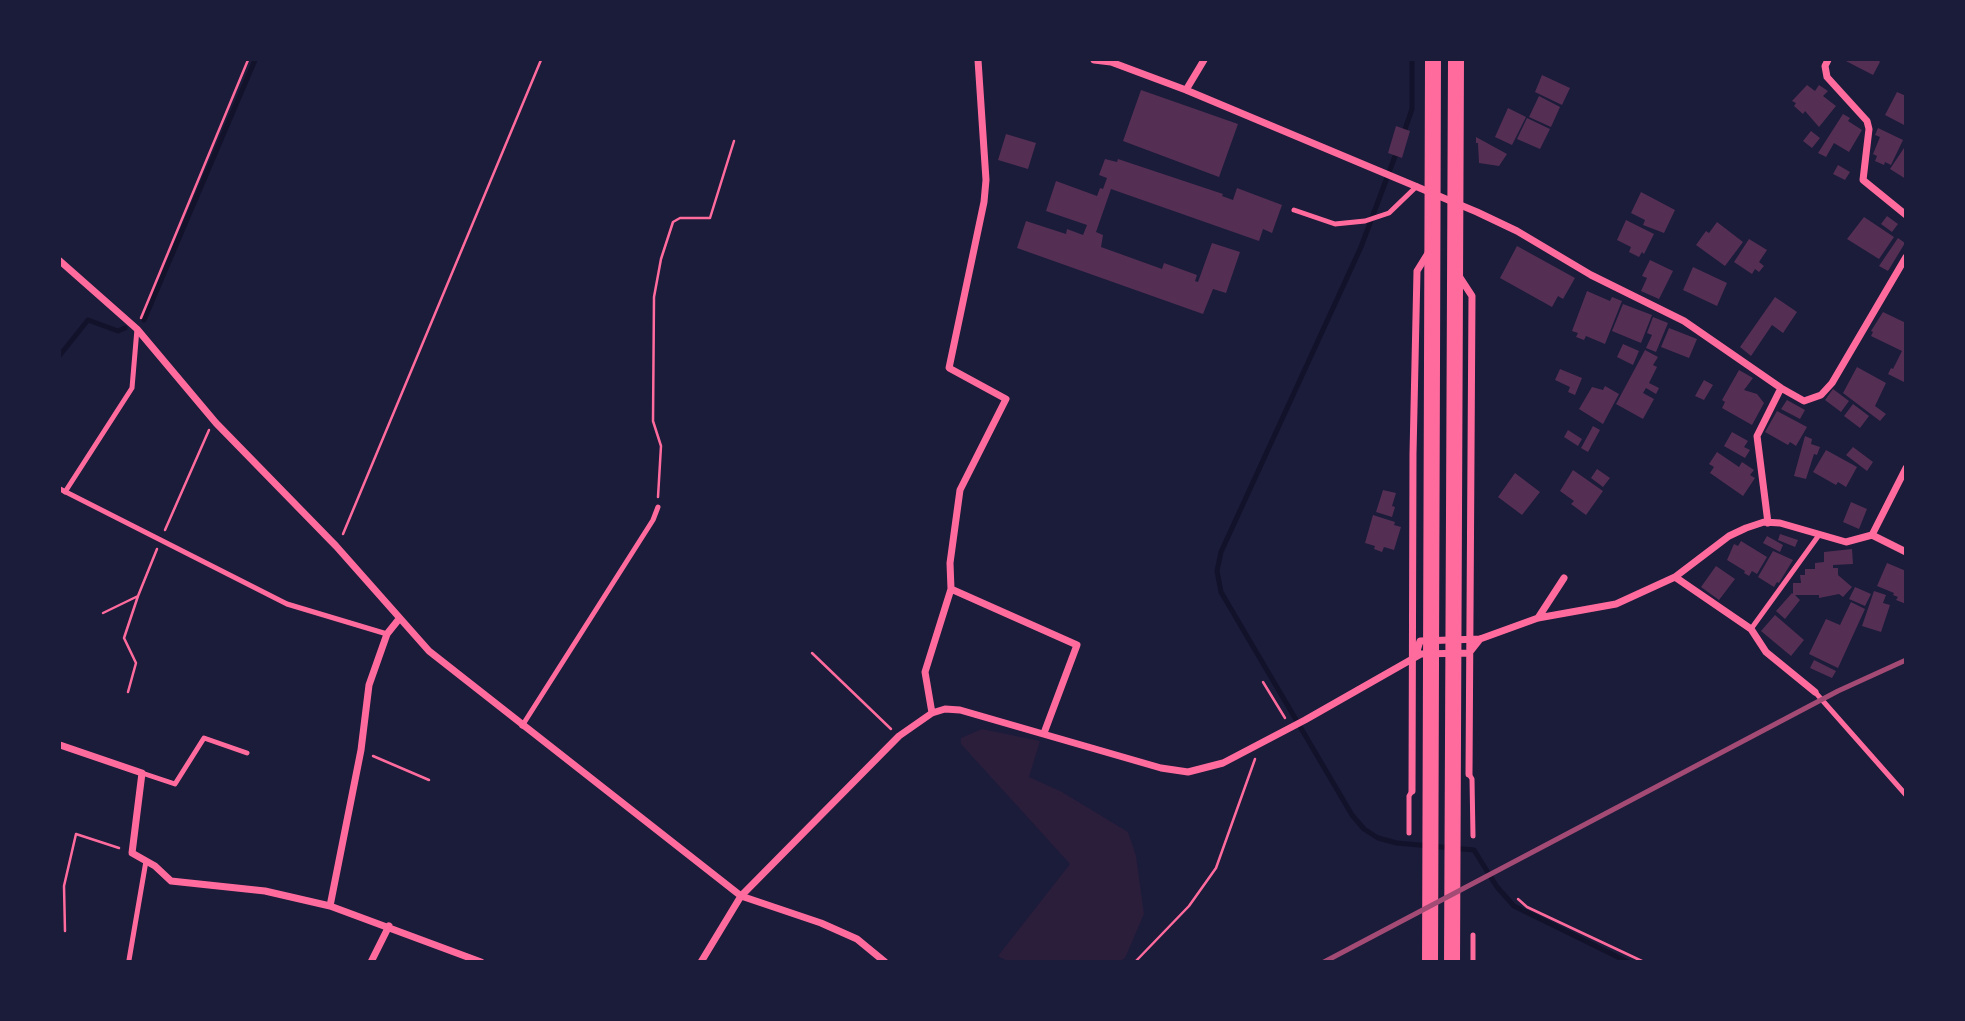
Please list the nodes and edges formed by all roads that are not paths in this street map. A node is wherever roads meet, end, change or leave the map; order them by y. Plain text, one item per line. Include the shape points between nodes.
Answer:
1 (978, 60) edge
2 (1094, 60) edge
3 (1203, 60) edge
4 (1433, 60) edge
5 (1456, 60) edge
6 (1828, 60) edge
7 (1186, 90) junction
8 (1417, 186) junction
9 (1433, 193) junction
10 (1456, 203) junction
11 (1294, 210) dead end
12 (1906, 215) edge
13 (1433, 247) junction
14 (1906, 257) edge
15 (60, 261) edge
16 (1455, 270) junction
17 (137, 329) junction
18 (1781, 388) junction
19 (1906, 468) edge
20 (62, 490) edge
21 (658, 508) road end
22 (1768, 523) junction
23 (1819, 535) junction
24 (1872, 535) junction
25 (1906, 552) edge
26 (1564, 578) dead end
27 (1675, 578) junction
28 (951, 589) junction
29 (1538, 618) junction
30 (399, 619) junction
31 (1751, 629) junction
32 (387, 635) junction
33 (1480, 639) junction
34 (1470, 640) junction
35 (1469, 653) junction
36 (1414, 658) junction
37 (1815, 692) joint
38 (932, 713) junction
39 (522, 726) junction
40 (1044, 733) junction
41 (60, 744) edge
42 (247, 753) dead end
43 (142, 773) junction
44 (1469, 774) joint
45 (1412, 791) joint
46 (1906, 795) edge
47 (1409, 833) dead end
48 (1473, 836) dead end
49 (146, 861) junction
50 (741, 896) junction
51 (330, 906) junction
52 (388, 926) junction
53 (1473, 935) dead end
54 (129, 960) edge
55 (371, 961) edge
56 (481, 961) edge
57 (701, 961) edge
58 (885, 961) edge
59 (1430, 961) edge
60 (1452, 961) edge
61 (1473, 961) edge

1 - 28 street via 984,202 949,368 1006,399 960,490
2 - 7 street
3 - 7 street
4 - 9 highway
5 - 10 highway
6 - 12 street via 1827,77 1867,121 1863,180
7 - 8 street
8 - 9 street
8 - 11 lane via 1389,213 1365,221 1335,224
9 - 10 street
9 - 13 highway
10 - 16 highway
10 - 18 street via 1684,321
13 - 36 street via 1417,271
13 - 59 highway
14 - 18 street via 1821,396 1804,401
15 - 17 street
16 - 34 street via 1472,296
16 - 60 highway
17 - 20 lane via 132,388
17 - 30 street via 216,423 336,546
18 - 22 street via 1757,436
19 - 24 street
20 - 32 lane via 287,604
21 - 39 lane
22 - 23 street
22 - 27 street via 1729,537
23 - 24 street via 1846,542
23 - 31 lane
24 - 25 street
26 - 29 street
27 - 29 street via 1616,604
27 - 31 street
28 - 38 street via 925,671
28 - 40 street via 1077,645
29 - 33 street
30 - 32 street
30 - 39 street via 429,651
31 - 37 street via 1766,652
32 - 51 street via 369,685
33 - 34 street
33 - 35 street
34 - 35 street
34 - 36 street via 1420,641
35 - 36 street
35 - 44 street
36 - 40 street via 1223,763 1188,772
36 - 45 street
37 - 46 lane
38 - 40 street via 960,710
38 - 50 street via 899,736
39 - 50 street
41 - 43 street
42 - 43 lane via 204,738 175,784
43 - 49 street via 132,853
44 - 48 lane
45 - 47 lane
49 - 51 street via 170,881 265,891
49 - 54 lane
50 - 57 street
50 - 58 street via 821,923 857,940
51 - 52 street
52 - 55 street
52 - 56 street
53 - 61 lane

